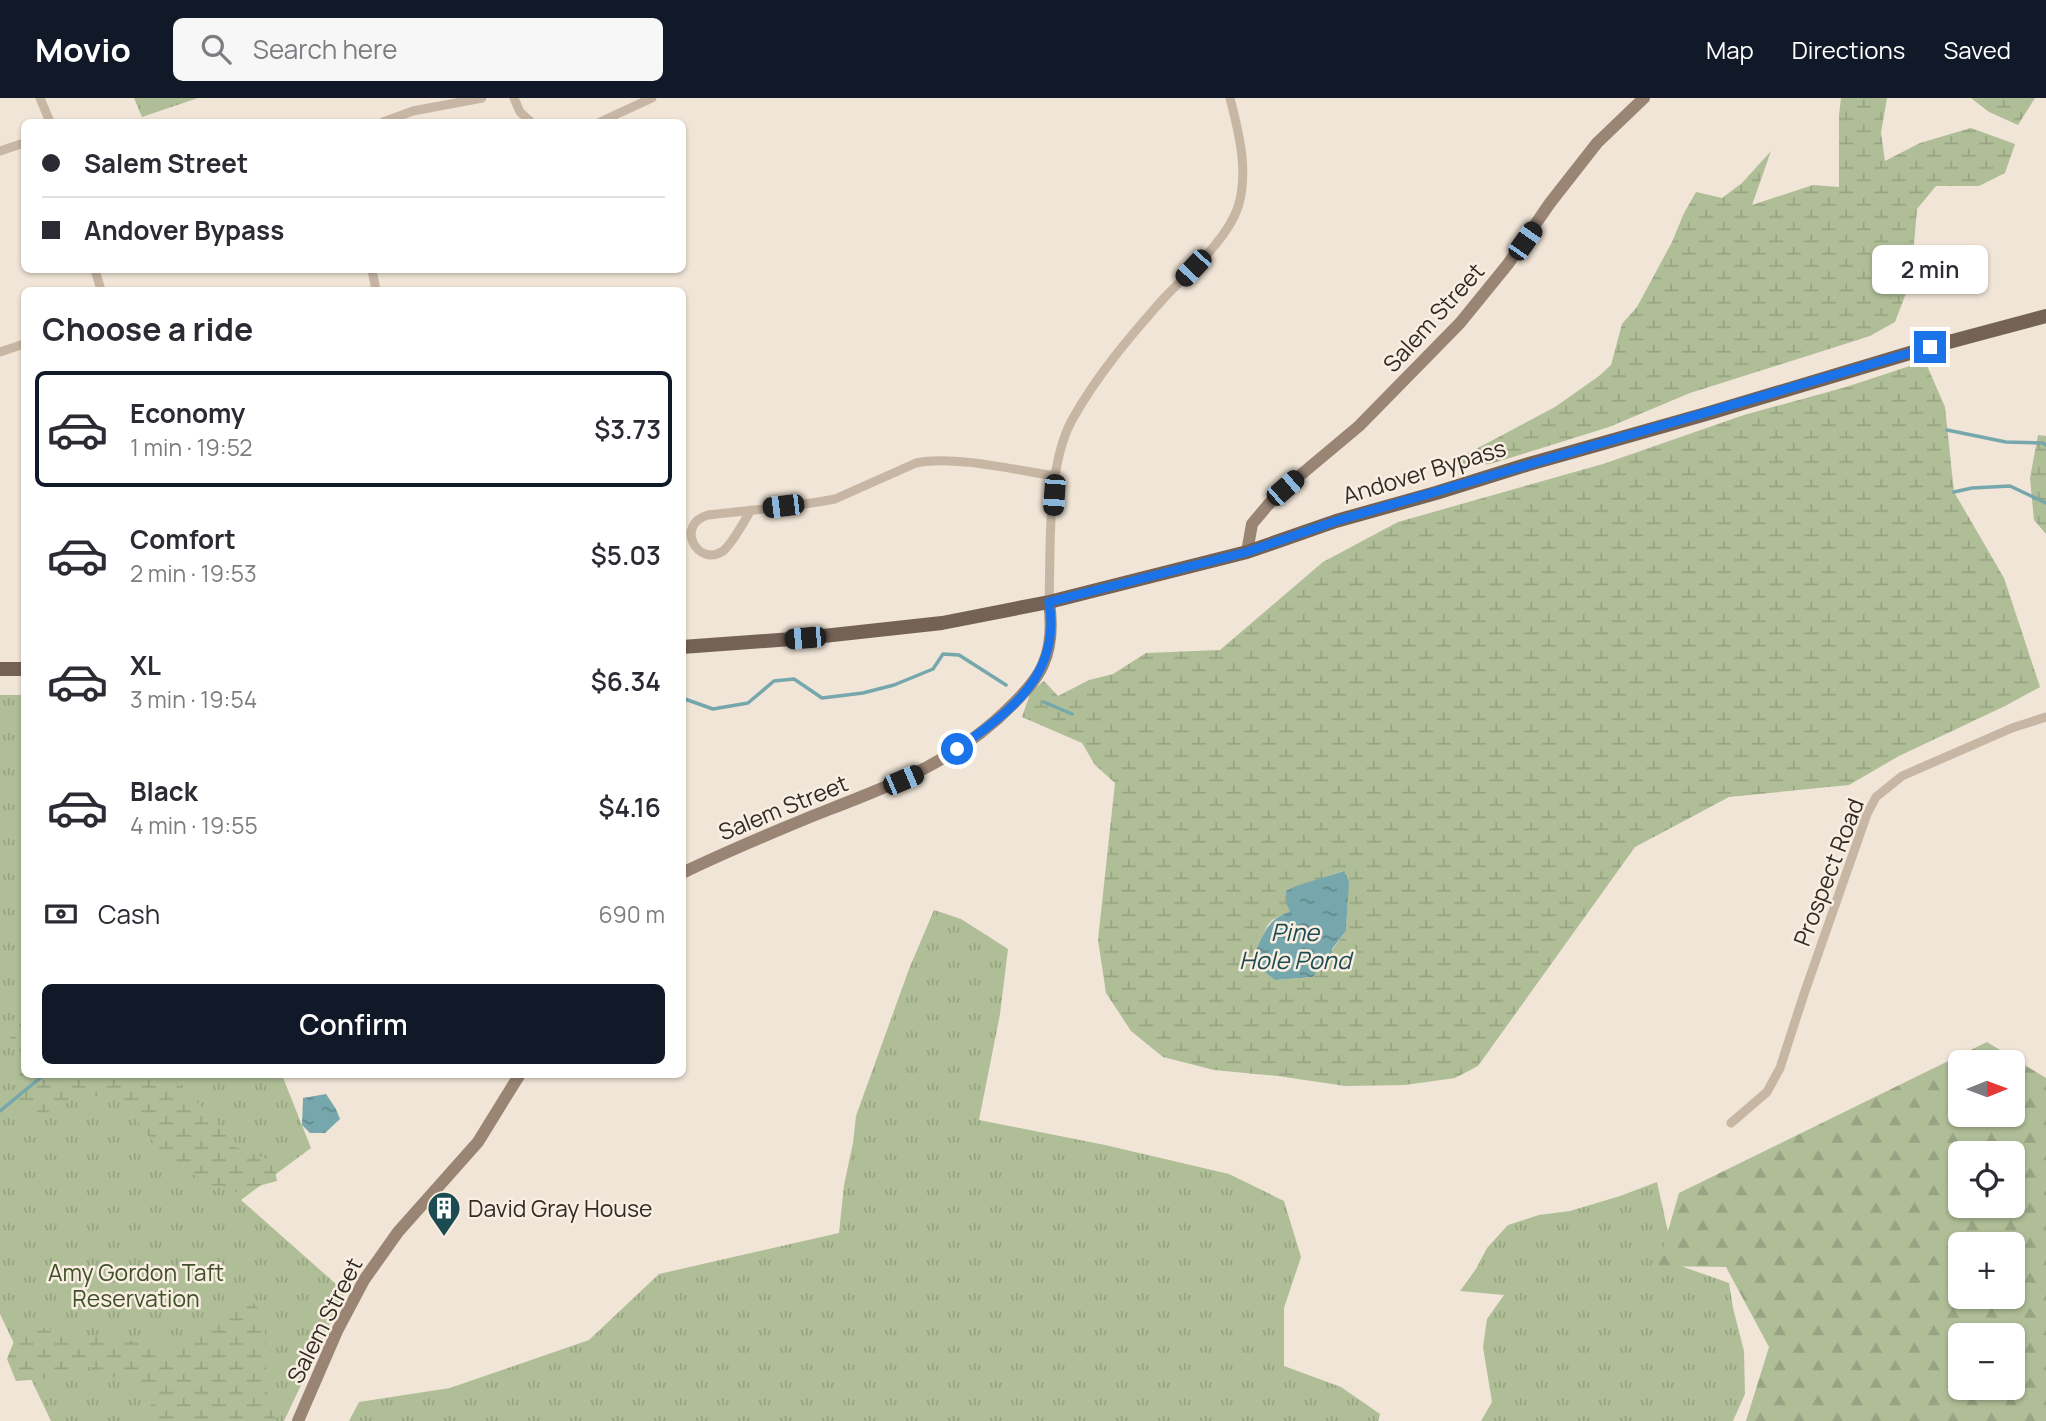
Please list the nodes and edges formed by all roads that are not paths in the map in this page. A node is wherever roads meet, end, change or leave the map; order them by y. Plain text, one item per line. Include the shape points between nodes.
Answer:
1 (40, 98) edge
2 (482, 98) edge
3 (514, 98) edge
4 (652, 98) edge
5 (1230, 98) edge
6 (1644, 98) edge
7 (49, 119) edge
8 (391, 119) edge
9 (528, 119) edge
10 (606, 119) edge
11 (21, 144) edge
12 (0, 151) edge
13 (2046, 316) edge
14 (21, 345) edge
15 (0, 352) edge
16 (1055, 476) junction
17 (751, 510) junction
18 (1247, 552) junction
19 (1049, 602) junction
20 (686, 648) edge
21 (0, 669) edge
22 (21, 669) edge
23 (2046, 717) edge
24 (686, 871) edge
25 (518, 1078) edge
26 (1731, 1123) dead end
27 (298, 1421) edge

1 - 7 street
2 - 8 street
3 - 9 street
4 - 10 street
5 - 16 street via 1243,165 1242,191 1231,225 1116,353 1072,421
6 - 18 street, Salem Street via 1597,144 1460,323 1359,426 1268,505 1252,524
11 - 12 street
13 - 18 main road, Andover Bypass via 1336,521
14 - 15 street
16 - 17 street via 929,460 835,499
16 - 19 street
17 - 17 street via 720,552 703,553 694,545 691,532 700,518
18 - 19 main road, Andover Bypass
19 - 20 main road, Andover Bypass via 880,631
19 - 24 street, Salem Street via 1052,621 1042,667 997,721 916,774
21 - 22 main road
23 - 26 street, Prospect Road via 1913,771 1876,797 1780,1068 1767,1093
25 - 27 street, Salem Street via 478,1142 398,1232 363,1280

